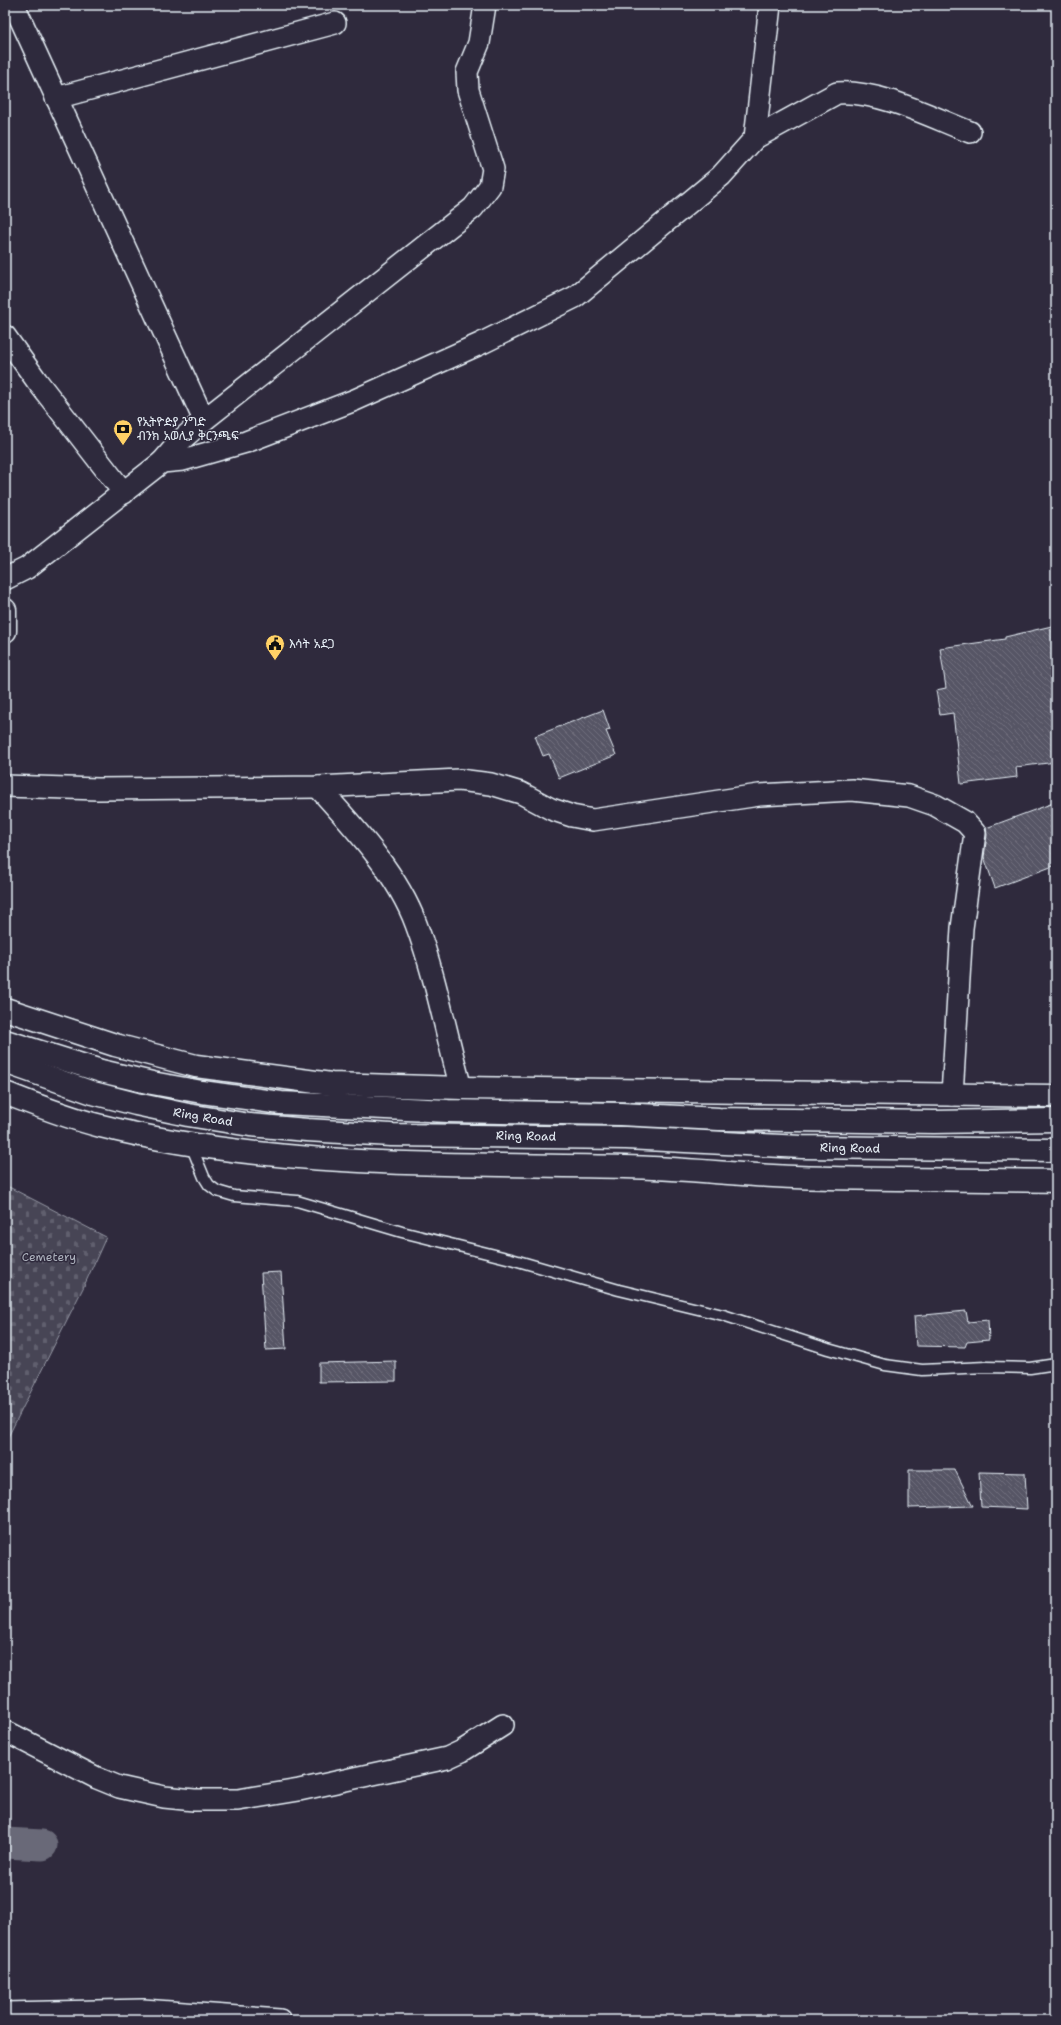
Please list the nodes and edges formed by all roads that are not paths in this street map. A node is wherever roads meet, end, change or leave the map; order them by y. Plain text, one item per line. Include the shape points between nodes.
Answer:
1 (485, 5) edge
2 (770, 5) edge
3 (12, 10) edge
4 (335, 23) dead end
5 (56, 98) junction
6 (970, 132) dead end
7 (755, 138) junction
8 (5, 336) edge
9 (204, 420) junction
10 (162, 462) junction
11 (124, 493) junction
12 (5, 579) edge
13 (5, 610) edge
14 (5, 631) edge
15 (5, 786) edge
16 (318, 787) junction
17 (5, 1009) edge
18 (5, 1041) edge
19 (5, 1062) edge
20 (460, 1088) junction
21 (5, 1093) edge
22 (952, 1095) junction
23 (1056, 1096) edge
24 (1056, 1120) edge
25 (191, 1145) junction
26 (1056, 1150) edge
27 (1056, 1181) edge
28 (1056, 1364) edge
29 (503, 1725) dead end
30 (5, 1731) edge
31 (5, 2013) edge
32 (29, 2017) edge
33 (280, 2020) edge

1 - 9 street via 479,43 468,72 468,84 472,108 493,169 490,186 473,208
2 - 7 street
3 - 5 street
4 - 5 street
5 - 9 street
6 - 7 street via 883,98 852,92 837,93
7 - 10 street via 721,176 575,297 482,343 355,400 246,442 183,460
8 - 11 street
9 - 10 street via 180,441
10 - 11 street
11 - 12 street via 27,568
13 - 14 main road
15 - 16 street via 98,789
16 - 20 street via 367,843 393,880 416,923 431,971
16 - 22 street via 459,780 491,784 521,793 551,809 593,820 759,795 852,790 910,796 936,805 965,822 975,833 962,928
17 - 20 main road via 115,1045 196,1066 331,1084
18 - 24 main road, Ring Road via 101,1071 152,1083 281,1103 448,1111 620,1114 719,1120
19 - 26 main road, Ring Road via 93,1093 136,1104 250,1125 307,1130 390,1135 626,1138 802,1147
20 - 22 main road
21 - 25 main road via 98,1125
22 - 23 main road
25 - 27 main road via 289,1157 359,1162 628,1167 796,1177
25 - 28 lane via 204,1177 217,1191 234,1196 297,1201 402,1232 723,1315 886,1365 922,1370 1030,1368
29 - 30 street via 447,1758 299,1790 216,1801 164,1797 119,1788
31 - 32 street
32 - 33 street via 143,2010

